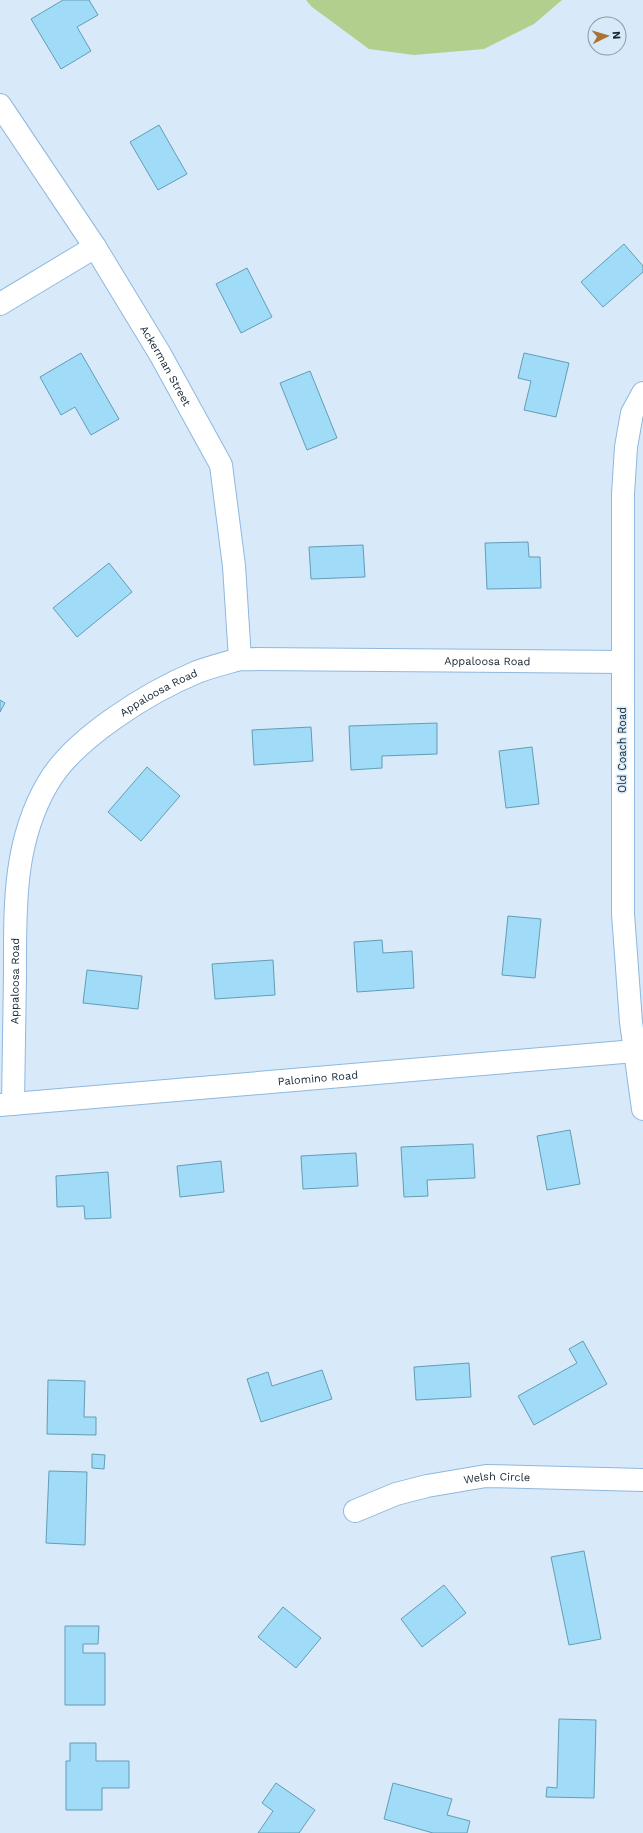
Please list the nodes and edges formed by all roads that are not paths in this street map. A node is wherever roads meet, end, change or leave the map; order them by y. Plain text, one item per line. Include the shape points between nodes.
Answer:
1 (0, 105) edge
2 (95, 247) junction
3 (0, 304) edge
4 (643, 393) edge
5 (240, 659) junction
6 (623, 662) junction
7 (635, 1051) junction
8 (7, 1105) edge
9 (643, 1109) edge
10 (643, 1480) edge
11 (355, 1511) dead end

1 - 2 street, Ackerman Street
2 - 3 street
2 - 5 street, Ackerman Street via 160,354 221,465 234,566
4 - 6 street, Old Coach Road via 632,413 626,447 623,494
5 - 6 street, Appaloosa Road
5 - 8 street, Appaloosa Road via 197,672 154,693 90,737 48,782 32,816 20,855 15,898
6 - 7 street, Old Coach Road via 623,914
7 - 8 street, Palomino Road
7 - 9 street, Old Coach Road
10 - 11 street, Welsh Circle via 479,1477 396,1494

